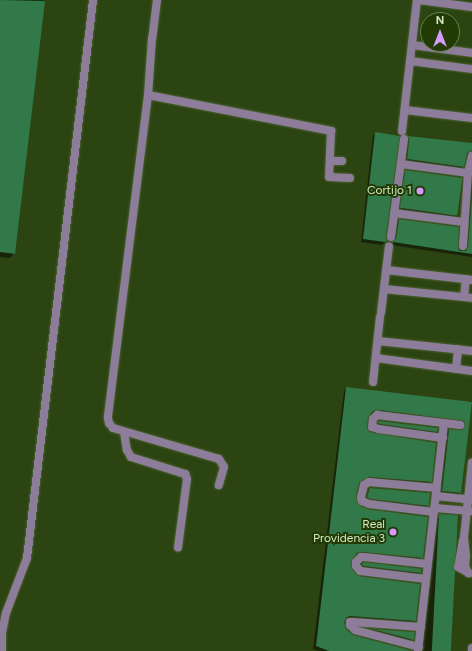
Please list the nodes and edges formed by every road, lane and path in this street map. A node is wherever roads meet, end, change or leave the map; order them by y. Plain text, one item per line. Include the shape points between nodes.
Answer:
1 (93, 0) edge
2 (157, 0) edge
3 (418, 0) edge
4 (472, 7) edge
5 (412, 45) junction
6 (472, 52) edge
7 (410, 61) junction
8 (472, 69) edge
9 (148, 95) junction
10 (405, 110) junction
11 (472, 118) edge
12 (472, 155) edge
13 (330, 162) junction
14 (342, 162) dead end
15 (401, 164) junction
16 (468, 172) junction
17 (350, 178) dead end
18 (469, 193) edge
19 (469, 203) edge
20 (394, 213) junction
21 (463, 222) junction
22 (391, 237) dead end
23 (389, 246) dead end
24 (463, 246) dead end
25 (386, 270) junction
26 (469, 279) edge
27 (384, 289) junction
28 (468, 297) edge
29 (378, 340) junction
30 (458, 349) junction
31 (472, 351) edge
32 (376, 358) junction
33 (456, 369) junction
34 (472, 371) edge
35 (373, 382) dead end
36 (444, 423) junction
37 (460, 425) dead end
38 (124, 432) junction
39 (442, 438) junction
40 (472, 462) edge
41 (219, 485) dead end
42 (436, 492) junction
43 (470, 499) edge
44 (435, 510) junction
45 (469, 512) edge
46 (178, 547) dead end
47 (428, 564) junction
48 (470, 572) edge
49 (426, 579) junction
50 (421, 627) junction
51 (419, 649) edge
52 (2, 651) edge

1 - 52 street via 27,558 6,613
2 - 9 street
3 - 4 street
3 - 5 street
5 - 6 street
5 - 7 street
7 - 8 street
7 - 10 street
9 - 13 street via 331,132
9 - 38 street via 108,418 113,428
10 - 11 street
10 - 15 street
12 - 16 street
13 - 14 street
13 - 17 street via 329,177
15 - 16 street
15 - 20 street
16 - 18 street
18 - 19 street
19 - 21 street
20 - 21 street
20 - 22 street
21 - 24 street
23 - 25 street
25 - 26 street
25 - 27 street
26 - 28 street
27 - 28 street
27 - 29 street
29 - 30 street
29 - 32 street
30 - 31 street
30 - 33 street
32 - 33 street
32 - 35 street
33 - 34 street
36 - 37 street
36 - 39 street
36 - 39 street via 377,415 372,424 372,427 380,429
38 - 41 street via 219,459 224,467
38 - 46 street via 131,457 185,474 187,479
39 - 42 street
40 - 43 street
42 - 43 street
42 - 44 street
42 - 44 street via 370,482 364,485 361,497 362,501 370,504
43 - 45 street
44 - 45 street
44 - 47 street
45 - 48 street via 464,537 465,566
47 - 49 street
47 - 49 street via 364,557 356,562 360,571
49 - 50 street
50 - 51 street
50 - 51 street via 350,622 355,630

